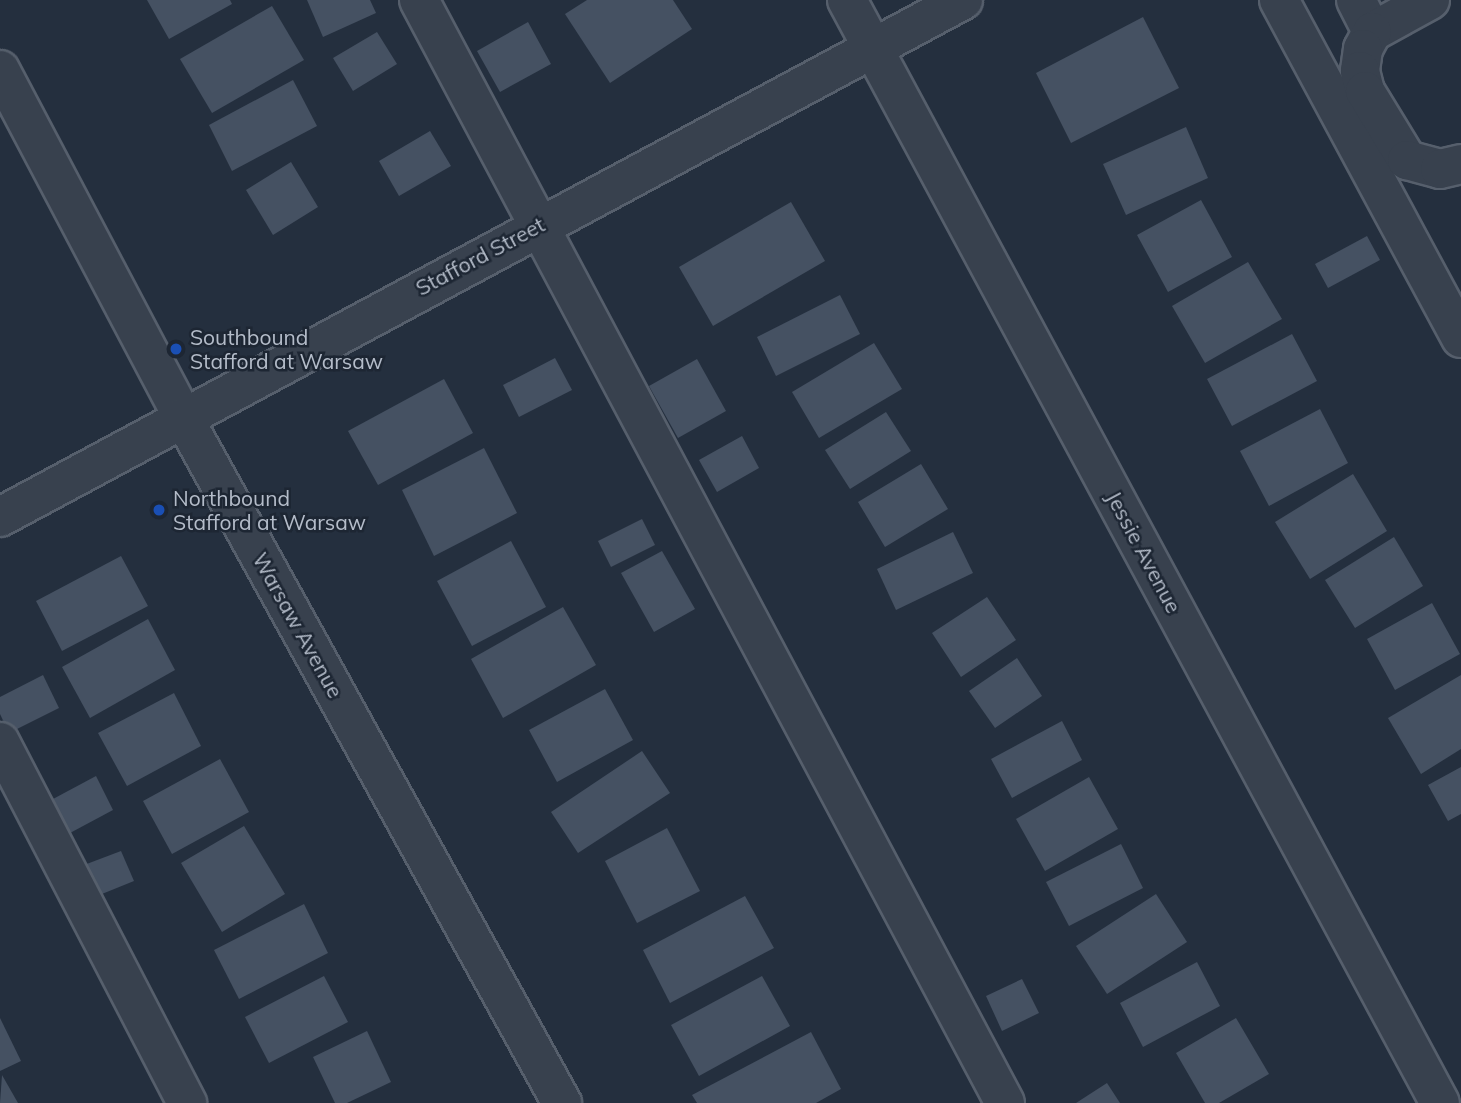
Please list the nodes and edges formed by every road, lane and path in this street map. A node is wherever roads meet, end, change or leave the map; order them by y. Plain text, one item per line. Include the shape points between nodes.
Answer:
1 (419, 0) edge
2 (847, 0) edge
3 (963, 0) edge
4 (1279, 0) edge
5 (1430, 0) edge
6 (1364, 16) edge
7 (872, 47) junction
8 (0, 70) edge
9 (1461, 164) edge
10 (540, 223) junction
11 (1461, 338) edge
12 (183, 417) junction
13 (0, 517) edge
14 (0, 743) edge
15 (187, 1103) edge
16 (562, 1103) edge
17 (1005, 1103) edge
18 (1440, 1103) edge

1 - 10 street
2 - 7 street, Jessie Avenue
3 - 7 street, Stafford Street
4 - 11 street
5 - 6 street
6 - 9 street via 1360,71 1396,149 1420,166
7 - 10 street, Stafford Street
7 - 18 street, Jessie Avenue
8 - 12 street, Warsaw Avenue
10 - 12 street, Stafford Street
10 - 17 street
12 - 13 street, Stafford Street
12 - 16 street, Warsaw Avenue
14 - 15 street

